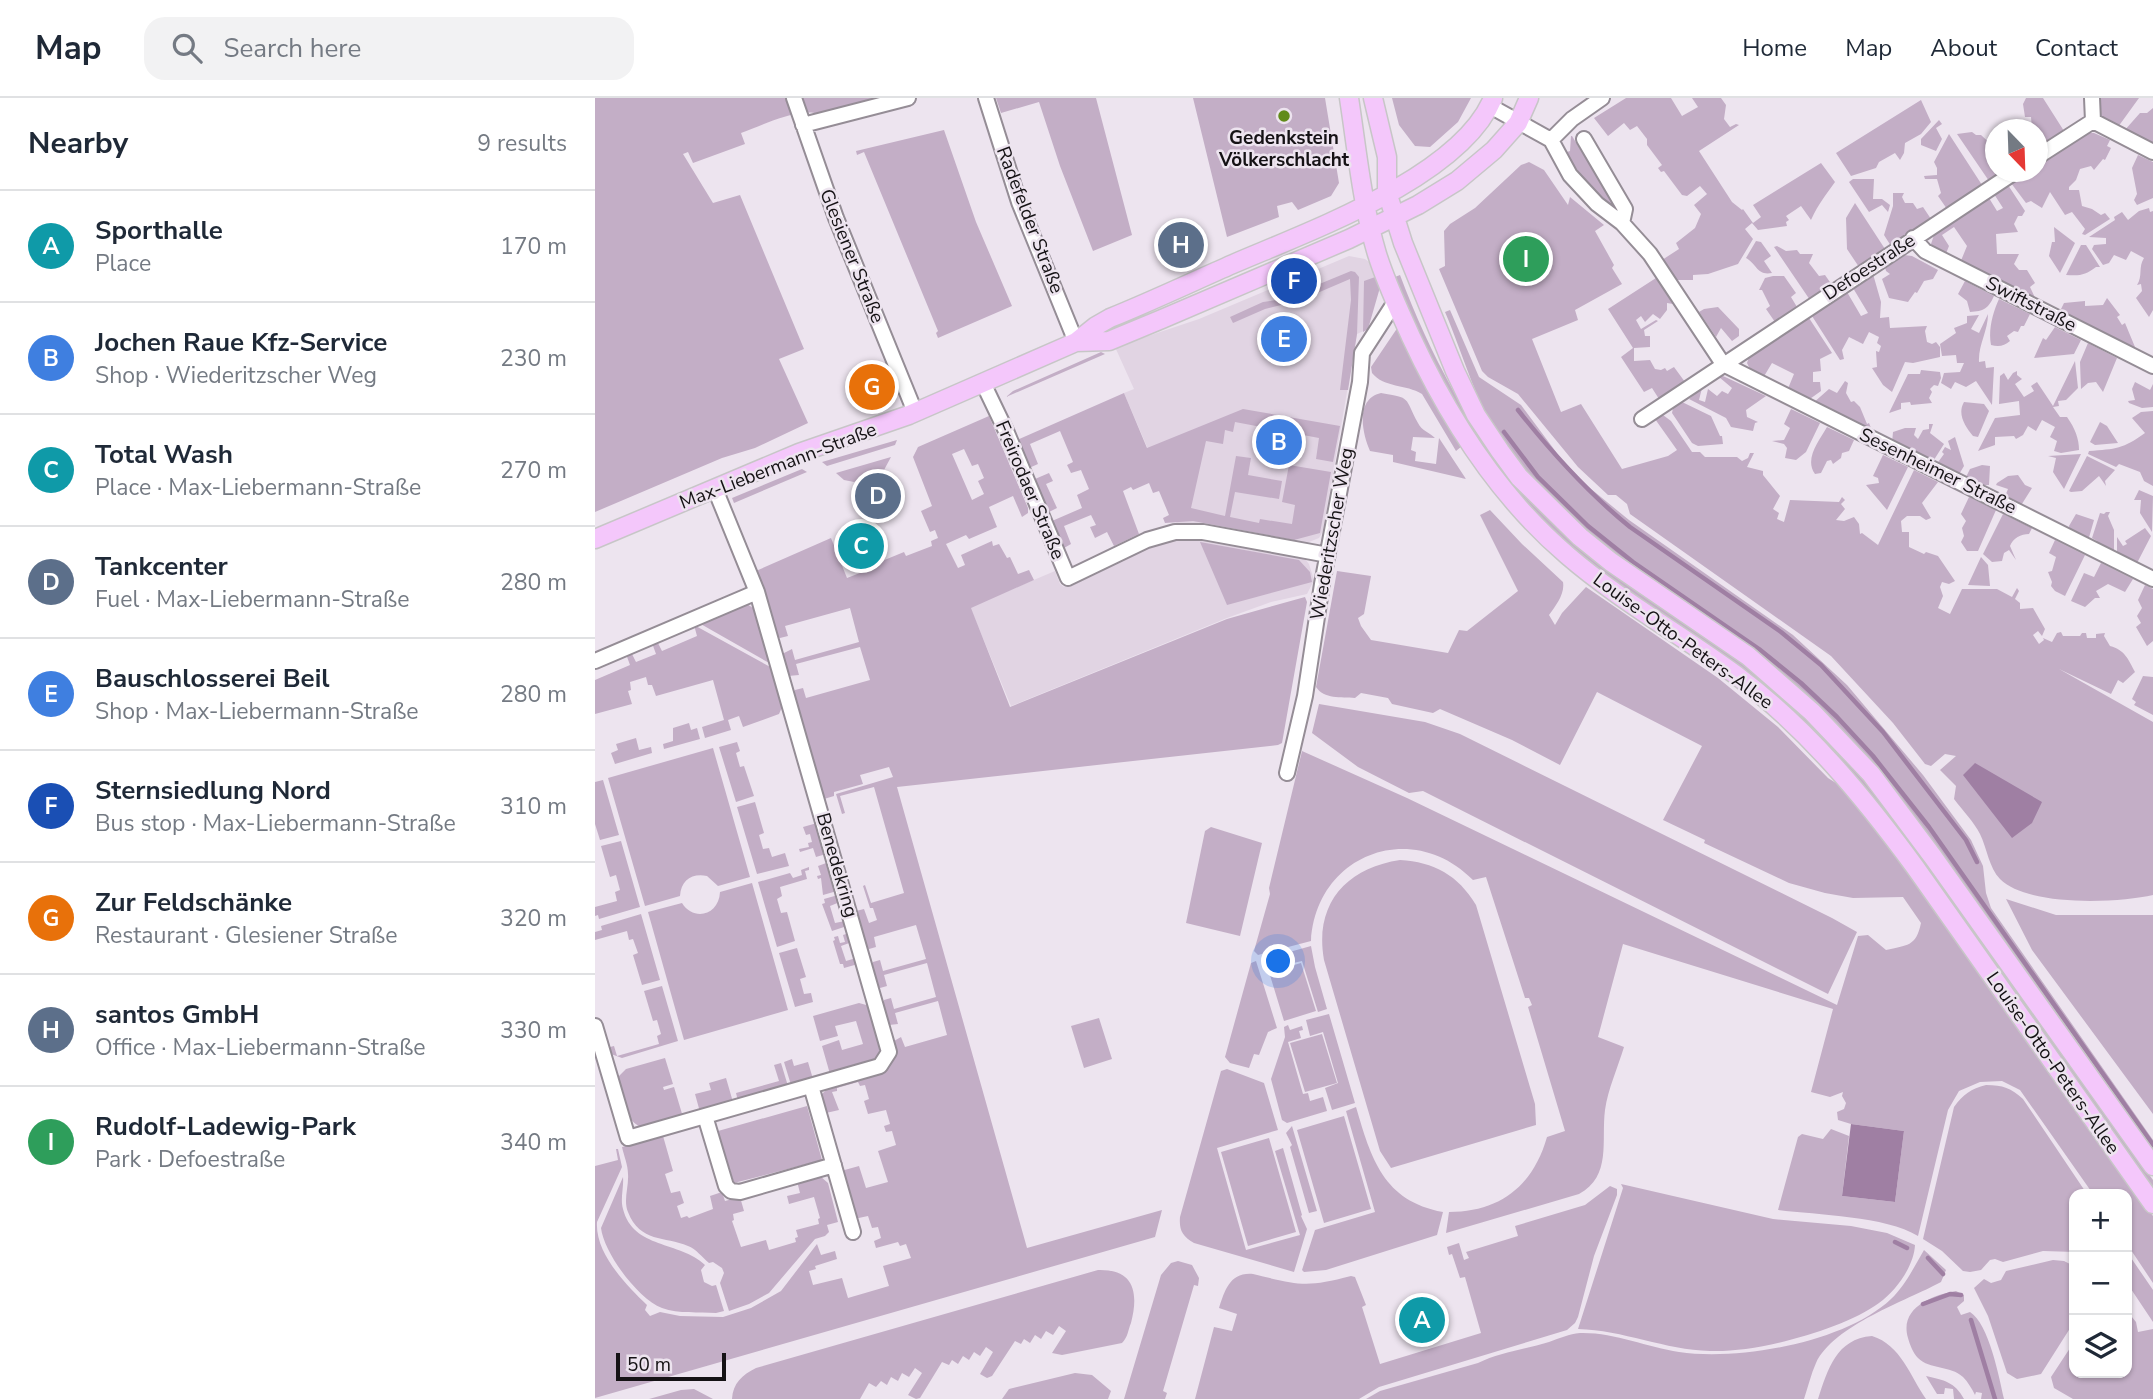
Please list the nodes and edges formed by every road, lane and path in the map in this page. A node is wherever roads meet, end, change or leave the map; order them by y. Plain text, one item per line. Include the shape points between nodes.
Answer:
1 (794, 98) edge
2 (908, 98) edge
3 (986, 98) edge
4 (1349, 98) edge
5 (1373, 98) edge
6 (1529, 98) edge
7 (1602, 98) edge
8 (2092, 98) edge
9 (1492, 102) edge
10 (2093, 121) junction
11 (1518, 122) junction
12 (803, 125) junction
13 (1551, 139) junction
14 (1584, 139) dead end
15 (2048, 150) edge
16 (2153, 152) edge
17 (1387, 157) junction
18 (1412, 178) junction
19 (2000, 182) edge
20 (1387, 192) junction
21 (1366, 204) junction
22 (1394, 217) junction
23 (1622, 223) junction
24 (1371, 229) junction
25 (1913, 238) junction
26 (1395, 302) junction
27 (1076, 342) junction
28 (1723, 364) junction
29 (2153, 366) edge
30 (983, 383) junction
31 (915, 412) junction
32 (1642, 419) dead end
33 (715, 489) junction
34 (595, 539) edge
35 (1328, 555) junction
36 (2153, 579) edge
37 (757, 592) junction
38 (595, 661) edge
39 (1287, 774) dead end
40 (595, 1026) edge
41 (811, 1086) junction
42 (705, 1116) junction
43 (834, 1165) junction
44 (2153, 1166) edge
45 (2153, 1204) edge
46 (853, 1232) dead end

1 - 12 street, Glesiener Straße
2 - 12 street
3 - 27 street, Radefelder Straße via 1019,202
4 - 21 main road, Louise-Otto-Peters-Allee
5 - 17 main road, Louise-Otto-Peters-Allee
6 - 11 main road, Max-Liebermann-Straße
7 - 13 street
8 - 10 street
9 - 11 street
9 - 18 main road, Max-Liebermann-Straße via 1463,139
10 - 15 street
10 - 16 street
11 - 13 street
11 - 22 main road, Max-Liebermann-Straße via 1457,181
12 - 31 street, Glesiener Straße via 835,218
13 - 23 street via 1570,175
14 - 23 street via 1625,209
17 - 18 main road
17 - 20 main road, Louise-Otto-Peters-Allee
18 - 20 main road, Max-Liebermann-Straße
19 - 25 street, Defoestraße
20 - 21 main road, Max-Liebermann-Straße
20 - 22 main road, Louise-Otto-Peters-Allee
21 - 24 main road, Louise-Otto-Peters-Allee
21 - 27 main road, Max-Liebermann-Straße via 1111,318
22 - 24 main road, Max-Liebermann-Straße
22 - 44 main road, Louise-Otto-Peters-Allee via 1427,307 1476,415 1519,477 1580,537 1748,656 1840,740 1899,810
23 - 28 street via 1650,254
24 - 26 main road, Louise-Otto-Peters-Allee
24 - 27 main road, Max-Liebermann-Straße via 1109,341
25 - 28 street, Defoestraße
25 - 29 street, Swiftstraße via 1925,251
26 - 35 street, Wiederitzscher Weg via 1362,353
26 - 45 main road, Louise-Otto-Peters-Allee via 1457,426 1535,525 1597,581 1736,674 1825,754 1854,787
27 - 30 main road, Max-Liebermann-Straße
28 - 32 street, Defoestraße
28 - 36 street, Sesenheimer Straße
30 - 31 main road, Max-Liebermann-Straße
30 - 35 street, Freirodaer Straße via 1067,578 1147,540 1175,532 1203,532
31 - 33 main road, Max-Liebermann-Straße
33 - 34 main road, Max-Liebermann-Straße
33 - 37 street, Benedekring
35 - 39 street, Wiederitzscher Weg
37 - 38 street
37 - 41 street, Benedekring via 888,1044 887,1059 880,1066
40 - 42 street, Benedekring via 628,1138
41 - 42 street, Benedekring
41 - 43 street
42 - 43 street via 731,1191
43 - 46 street

